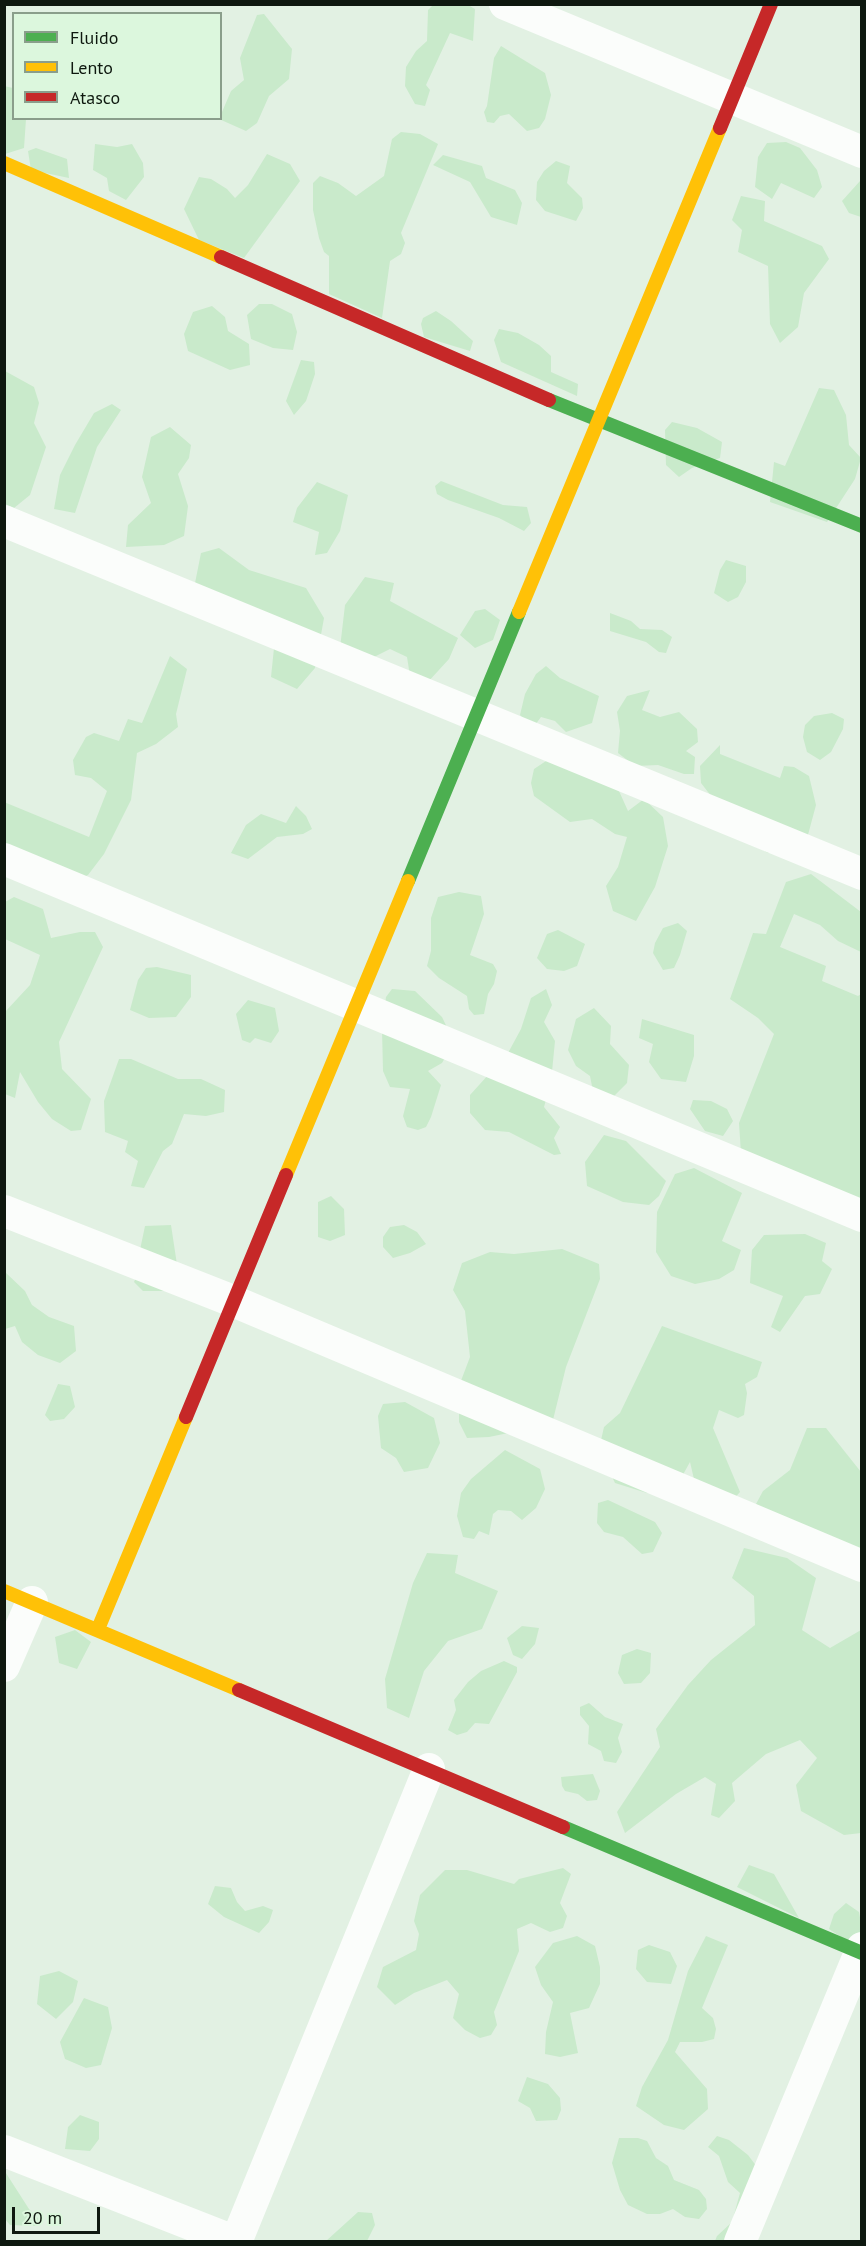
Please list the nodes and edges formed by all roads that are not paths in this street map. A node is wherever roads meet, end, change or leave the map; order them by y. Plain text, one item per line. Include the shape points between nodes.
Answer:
1 (505, 4) edge
2 (771, 4) edge
3 (732, 98) junction
4 (861, 152) edge
5 (4, 163) edge
6 (598, 421) junction
7 (4, 521) edge
8 (861, 526) edge
9 (476, 716) junction
10 (4, 859) edge
11 (861, 874) edge
12 (356, 1006) junction
13 (4, 1211) edge
14 (861, 1216) edge
15 (234, 1300) junction
16 (861, 1566) edge
17 (18, 1597) edge
18 (98, 1629) junction
19 (4, 1666) edge
20 (429, 1769) junction
21 (861, 1951) edge
22 (4, 2151) edge
23 (236, 2241) edge
24 (740, 2241) edge

1 - 3 street
2 - 3 street
3 - 4 street
3 - 6 street
5 - 6 street
6 - 8 street
6 - 9 street
7 - 9 street
9 - 11 street
9 - 12 street
10 - 12 street
12 - 14 street
12 - 15 street
13 - 15 street
15 - 16 street
15 - 18 street
17 - 18 street
17 - 19 street
18 - 20 street
20 - 21 street
20 - 23 street
21 - 24 street
22 - 23 street

